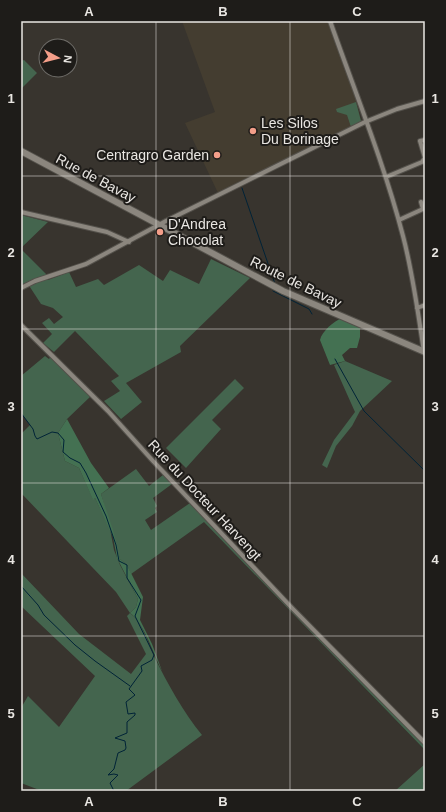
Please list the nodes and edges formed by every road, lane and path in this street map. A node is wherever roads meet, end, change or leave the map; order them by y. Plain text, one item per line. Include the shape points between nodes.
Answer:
1 (330, 21) edge
2 (425, 101) edge
3 (365, 122) junction
4 (425, 140) edge
5 (21, 151) edge
6 (425, 158) edge
7 (386, 177) junction
8 (421, 202) dead end
9 (21, 212) edge
10 (399, 220) junction
11 (160, 226) junction
12 (129, 242) junction
13 (21, 288) edge
14 (425, 305) edge
15 (417, 308) junction
16 (21, 325) edge
17 (425, 352) edge
18 (425, 743) edge

1 - 3 street
2 - 3 street
3 - 7 street
3 - 11 street
4 - 6 street via 420,141
5 - 11 main road, Rue de Bavay
6 - 7 street via 422,162
7 - 10 street
8 - 10 street via 423,209
9 - 12 street via 106,232
10 - 15 street
11 - 12 street
11 - 17 main road, Route de Bavay via 283,291
12 - 13 street via 81,266
14 - 15 street
15 - 17 street
16 - 18 street, Rue du Docteur Harvengt via 108,411 283,598

